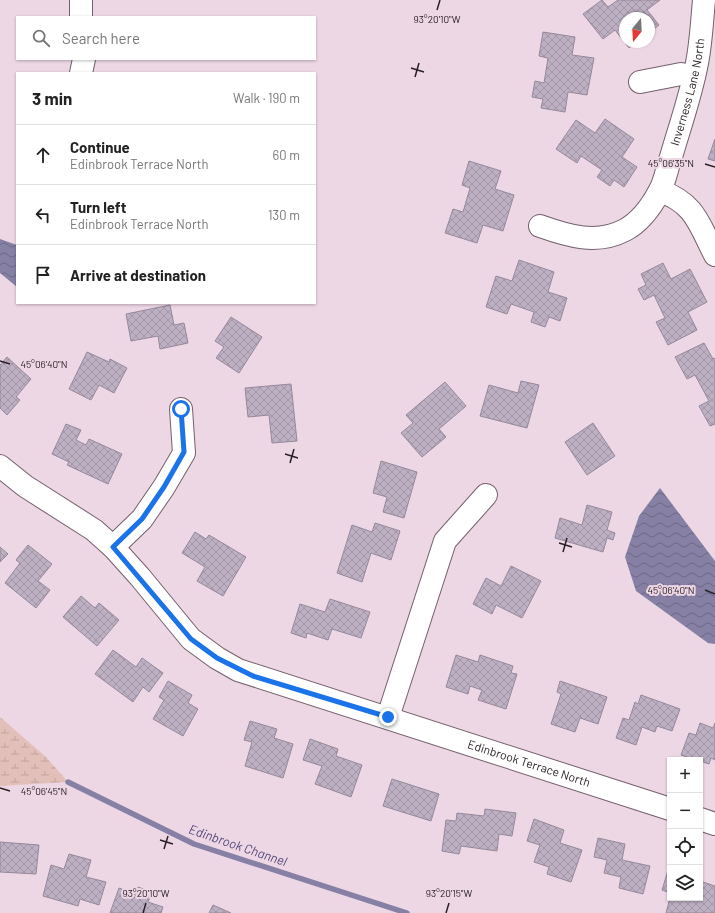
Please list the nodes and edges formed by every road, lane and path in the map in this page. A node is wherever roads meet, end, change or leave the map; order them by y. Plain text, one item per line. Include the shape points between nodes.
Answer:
1 (80, 0) edge
2 (704, 0) edge
3 (81, 16) edge
4 (84, 60) edge
5 (81, 72) edge
6 (694, 76) junction
7 (640, 82) dead end
8 (660, 190) junction
9 (540, 226) dead end
10 (715, 254) edge
11 (181, 409) dead end
12 (0, 466) edge
13 (486, 496) dead end
14 (113, 547) junction
15 (388, 717) junction
16 (667, 808) edge
17 (703, 820) edge
18 (715, 824) edge

1 - 3 street
2 - 6 street, Inverness Lane North
4 - 5 street
6 - 7 street via 681,74
6 - 8 street, Inverness Lane North
8 - 9 street, Inverness Lane North via 639,220 610,236 592,239 573,237
8 - 10 street via 685,203
11 - 14 street via 184,452 142,519
12 - 14 street, Edinbrook Terrace North via 25,486 94,530
13 - 15 street via 445,541
14 - 15 street, Edinbrook Terrace North via 191,639 217,658 253,676
15 - 16 street, Edinbrook Terrace North
17 - 18 street

